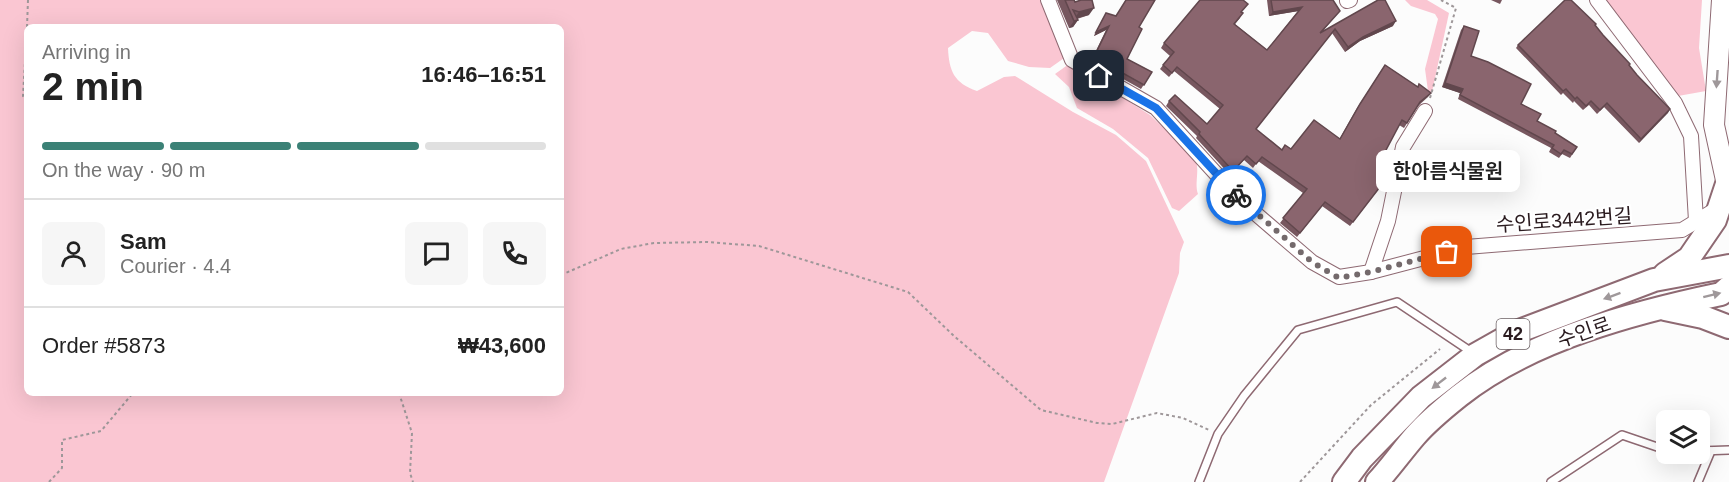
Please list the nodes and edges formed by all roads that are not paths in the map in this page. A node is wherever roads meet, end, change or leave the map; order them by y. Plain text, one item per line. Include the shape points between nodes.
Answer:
1 (1048, 0) edge
2 (1597, 0) edge
3 (1722, 0) edge
4 (1425, 111) road end
5 (1725, 195) edge
6 (1696, 221) junction
7 (1729, 266) edge
8 (1371, 272) junction
9 (1654, 280) junction
10 (1729, 287) edge
11 (1658, 307) junction
12 (1729, 327) edge
13 (1475, 354) junction
14 (1656, 447) edge
15 (1729, 450) edge
16 (1711, 451) joint
17 (1199, 482) edge
18 (1344, 482) edge
19 (1377, 482) edge
20 (1551, 482) edge
21 (1698, 482) edge

1 - 8 street, 수인로3442번길 via 1072,60 1156,108 1241,201 1312,262 1339,278
2 - 6 street via 1675,103 1691,136
3 -> 5 main road via 1714,125
4 - 8 street via 1403,147 1388,221
5 - 6 street, 수인로3442번길
5 - 9 main road via 1715,220 1689,258
6 - 8 street, 수인로3442번길 via 1682,230 1466,247
7 - 9 main road, 수인로 / 42
9 -> 13 main road, 수인로 / 42 via 1514,333
11 -> 10 main road, 수인로 / 42 via 1721,294
11 - 12 main road
11 - 19 main road, 수인로 / 42 via 1551,344 1485,376 1417,434
13 - 17 lane via 1396,302 1298,330 1218,434
13 -> 18 main road, 수인로 / 42 via 1421,397
14 - 20 lane via 1622,435
15 - 16 lane
16 - 21 lane

